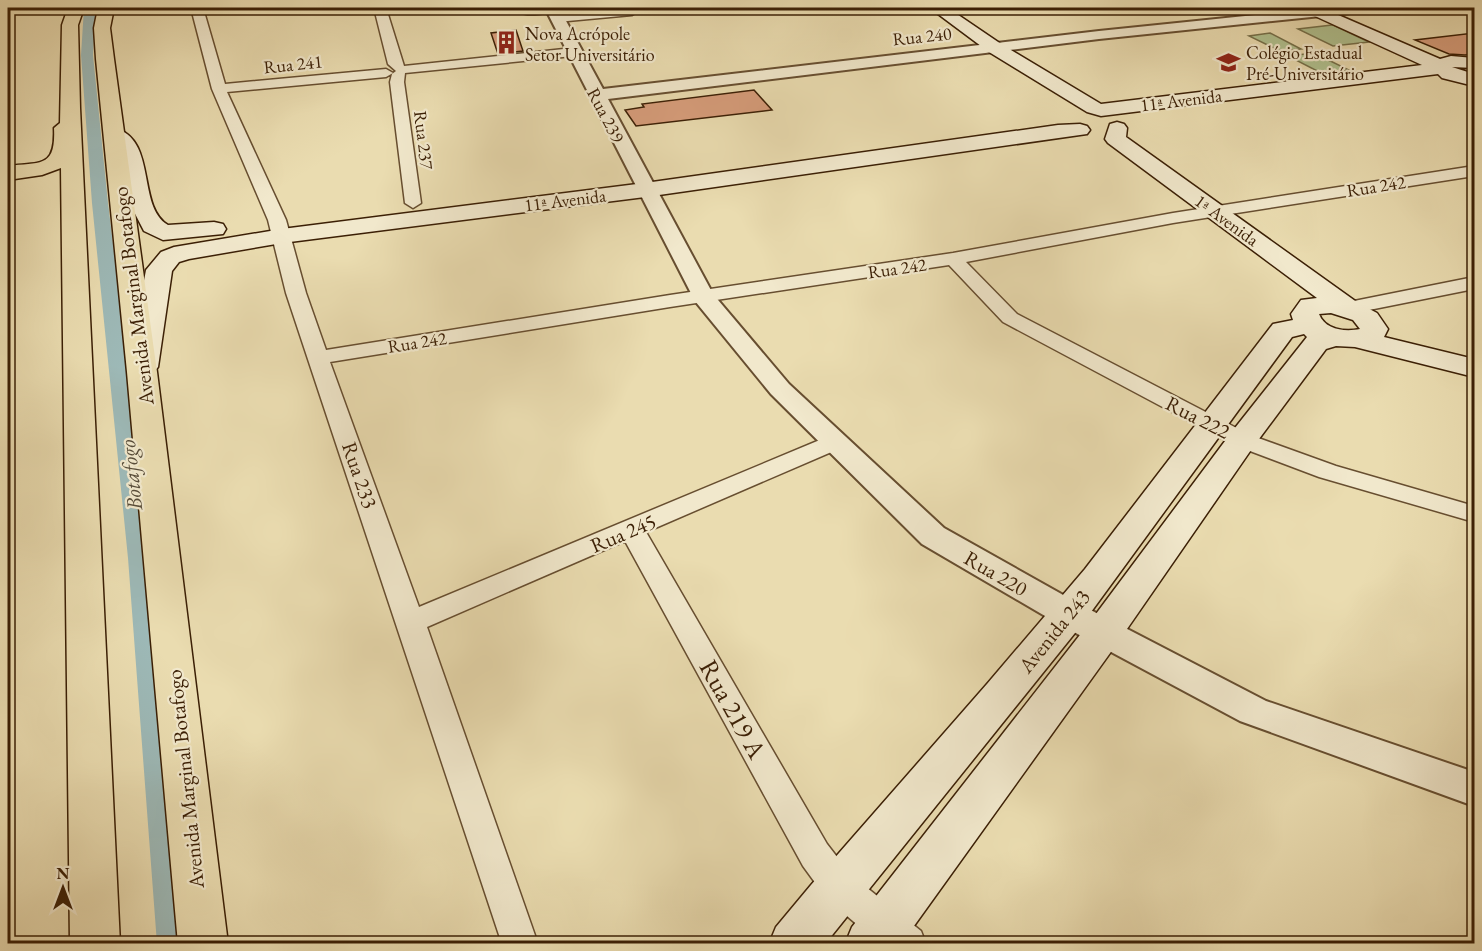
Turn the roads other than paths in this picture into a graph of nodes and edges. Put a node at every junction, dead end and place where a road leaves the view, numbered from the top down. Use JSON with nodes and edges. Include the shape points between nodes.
{"nodes":[{"id":1,"x":76,"y":8,"type":"edge"},
{"id":2,"x":106,"y":8,"type":"edge"},
{"id":3,"x":196,"y":8,"type":"edge"},
{"id":4,"x":380,"y":8,"type":"edge"},
{"id":5,"x":637,"y":8,"type":"edge"},
{"id":6,"x":1360,"y":8,"type":"edge"},
{"id":7,"x":1324,"y":9,"type":"edge"},
{"id":8,"x":524,"y":11,"type":"dead end"},
{"id":9,"x":931,"y":11,"type":"edge"},
{"id":10,"x":552,"y":15,"type":"edge"},
{"id":11,"x":996,"y":48,"type":"junction"},
{"id":12,"x":975,"y":51,"type":"junction"},
{"id":13,"x":573,"y":52,"type":"junction"},
{"id":14,"x":1461,"y":67,"type":"edge"},
{"id":15,"x":397,"y":71,"type":"junction"},
{"id":16,"x":1012,"y":79,"type":"dead end"},
{"id":17,"x":219,"y":89,"type":"junction"},
{"id":18,"x":596,"y":95,"type":"junction"},
{"id":19,"x":70,"y":108,"type":"junction"},
{"id":20,"x":1091,"y":120,"type":"junction"},
{"id":21,"x":1119,"y":127,"type":"junction"},
{"id":22,"x":114,"y":134,"type":"junction"},
{"id":23,"x":1474,"y":171,"type":"edge"},
{"id":24,"x":8,"y":173,"type":"edge"},
{"id":25,"x":642,"y":183,"type":"junction"},
{"id":26,"x":412,"y":203,"type":"junction"},
{"id":27,"x":1206,"y":213,"type":"junction"},
{"id":28,"x":279,"y":228,"type":"junction"},
{"id":29,"x":953,"y":259,"type":"junction"},
{"id":30,"x":1474,"y":283,"type":"edge"},
{"id":31,"x":702,"y":296,"type":"junction"},
{"id":32,"x":1341,"y":321,"type":"junction"},
{"id":33,"x":1474,"y":348,"type":"edge"},
{"id":34,"x":318,"y":358,"type":"junction"},
{"id":35,"x":1474,"y":368,"type":"edge"},
{"id":36,"x":142,"y":372,"type":"junction"},
{"id":37,"x":1228,"y":432,"type":"junction"},
{"id":38,"x":835,"y":442,"type":"junction"},
{"id":39,"x":1474,"y":514,"type":"edge"},
{"id":40,"x":632,"y":530,"type":"junction"},
{"id":41,"x":1069,"y":614,"type":"junction"},
{"id":42,"x":411,"y":622,"type":"junction"},
{"id":43,"x":1104,"y":632,"type":"junction"},
{"id":44,"x":1474,"y":789,"type":"edge"},
{"id":45,"x":839,"y":886,"type":"junction"},
{"id":46,"x":888,"y":938,"type":"edge"},
{"id":47,"x":95,"y":944,"type":"edge"},
{"id":48,"x":203,"y":944,"type":"edge"},
{"id":49,"x":520,"y":944,"type":"edge"},
{"id":50,"x":794,"y":944,"type":"edge"}],
"edges":[{"from":1,"to":19,"type":"main road","via":[[70,25]]},
{"from":2,"to":22,"type":"main road","name":"Avenida Marginal Botafogo","via":[[102,28]]},
{"from":3,"to":17,"type":"street","name":"Rua 233"},
{"from":4,"to":15,"type":"street","name":"Rua 237"},
{"from":5,"to":10,"type":"street"},
{"from":6,"to":7,"type":"street","name":"Rua 240"},
{"from":7,"to":11,"type":"street","name":"Rua 240"},
{"from":7,"to":14,"type":"main road"},
{"from":8,"to":10,"type":"street"},
{"from":9,"to":11,"type":"main road","name":"1ª Avenida"},
{"from":9,"to":12,"type":"main road","name":"1ª Avenida"},
{"from":10,"to":13,"type":"street","name":"Rua 239"},
{"from":11,"to":12,"type":"street","name":"Rua 240"},
{"from":11,"to":20,"type":"main road","name":"1ª Avenida"},
{"from":12,"to":16,"type":"main road","name":"1ª Avenida"},
{"from":12,"to":18,"type":"street","name":"Rua 240"},
{"from":13,"to":15,"type":"street","name":"Rua 241"},
{"from":13,"to":18,"type":"street","name":"Rua 239"},
{"from":14,"to":20,"type":"main road","name":"11ª Avenida"},
{"from":14,"to":21,"type":"main road","name":"11ª Avenida"},
{"from":15,"to":17,"type":"street","name":"Rua 241"},
{"from":15,"to":26,"type":"street","name":"Rua 237"},
{"from":17,"to":28,"type":"street","name":"Rua 233"},
{"from":18,"to":25,"type":"street","name":"Rua 239"},
{"from":19,"to":24,"type":"main road","via":[[63,118],[65,149],[60,159],[46,166]]},
{"from":19,"to":47,"type":"main road"},
{"from":20,"to":21,"type":"main road","via":[[1117,116],[1122,122]]},
{"from":20,"to":25,"type":"main road","name":"11ª Avenida","via":[[1058,131]]},
{"from":20,"to":25,"type":"main road","name":"11ª Avenida","via":[[1068,110],[1059,118]]},
{"from":20,"to":27,"type":"main road","name":"1ª Avenida"},
{"from":21,"to":27,"type":"main road","name":"1ª Avenida","via":[[1115,139]]},
{"from":22,"to":28,"type":"main road","name":"11ª Avenida","via":[[127,144],[142,204],[152,226],[163,233]]},
{"from":22,"to":36,"type":"main road","name":"Avenida Marginal Botafogo"},
{"from":23,"to":27,"type":"street","name":"Rua 242"},
{"from":25,"to":26,"type":"main road","name":"11ª Avenida"},
{"from":25,"to":28,"type":"main road","name":"11ª Avenida"},
{"from":25,"to":31,"type":"street","name":"Rua 220"},
{"from":26,"to":28,"type":"main road","name":"11ª Avenida"},
{"from":27,"to":29,"type":"street","name":"Rua 242"},
{"from":27,"to":32,"type":"main road","name":"1ª Avenida"},
{"from":27,"to":32,"type":"main road","name":"1ª Avenida","via":[[1302,296]]},
{"from":28,"to":34,"type":"street","name":"Rua 233"},
{"from":28,"to":36,"type":"main road","name":"11ª Avenida","via":[[183,252],[163,263]]},
{"from":29,"to":31,"type":"street","name":"Rua 242"},
{"from":29,"to":37,"type":"street","name":"Rua 222","via":[[1010,318]]},
{"from":30,"to":32,"type":"street"},
{"from":31,"to":34,"type":"street","name":"Rua 242"},
{"from":31,"to":38,"type":"street","name":"Rua 220","via":[[780,389]]},
{"from":32,"to":33,"type":"main road","name":"1ª Avenida"},
{"from":32,"to":35,"type":"main road","name":"1ª Avenida"},
{"from":32,"to":37,"type":"main road","name":"Avenida 243"},
{"from":34,"to":42,"type":"street","name":"Rua 233"},
{"from":36,"to":48,"type":"main road","name":"Avenida Marginal Botafogo"},
{"from":37,"to":39,"type":"street","name":"Rua 222","via":[[1272,453]]},
{"from":37,"to":41,"type":"main road","name":"Avenida 243"},
{"from":37,"to":43,"type":"main road","name":"Avenida 243"},
{"from":38,"to":40,"type":"street","name":"Rua 245"},
{"from":38,"to":41,"type":"street","name":"Rua 220","via":[[933,536]]},
{"from":40,"to":42,"type":"street","name":"Rua 245"},
{"from":40,"to":45,"type":"street","name":"Rua 219 A","via":[[815,855]]},
{"from":41,"to":43,"type":"street","name":"Rua 220"},
{"from":41,"to":45,"type":"main road","name":"Avenida 243"},
{"from":42,"to":49,"type":"street","name":"Rua 233"},
{"from":43,"to":44,"type":"street","name":"Rua 220","via":[[1253,711]]},
{"from":43,"to":46,"type":"main road","name":"Avenida 243"},
{"from":45,"to":46,"type":"street","name":"Rua 219 A"},
{"from":45,"to":50,"type":"main road","name":"Avenida 243"}]}
